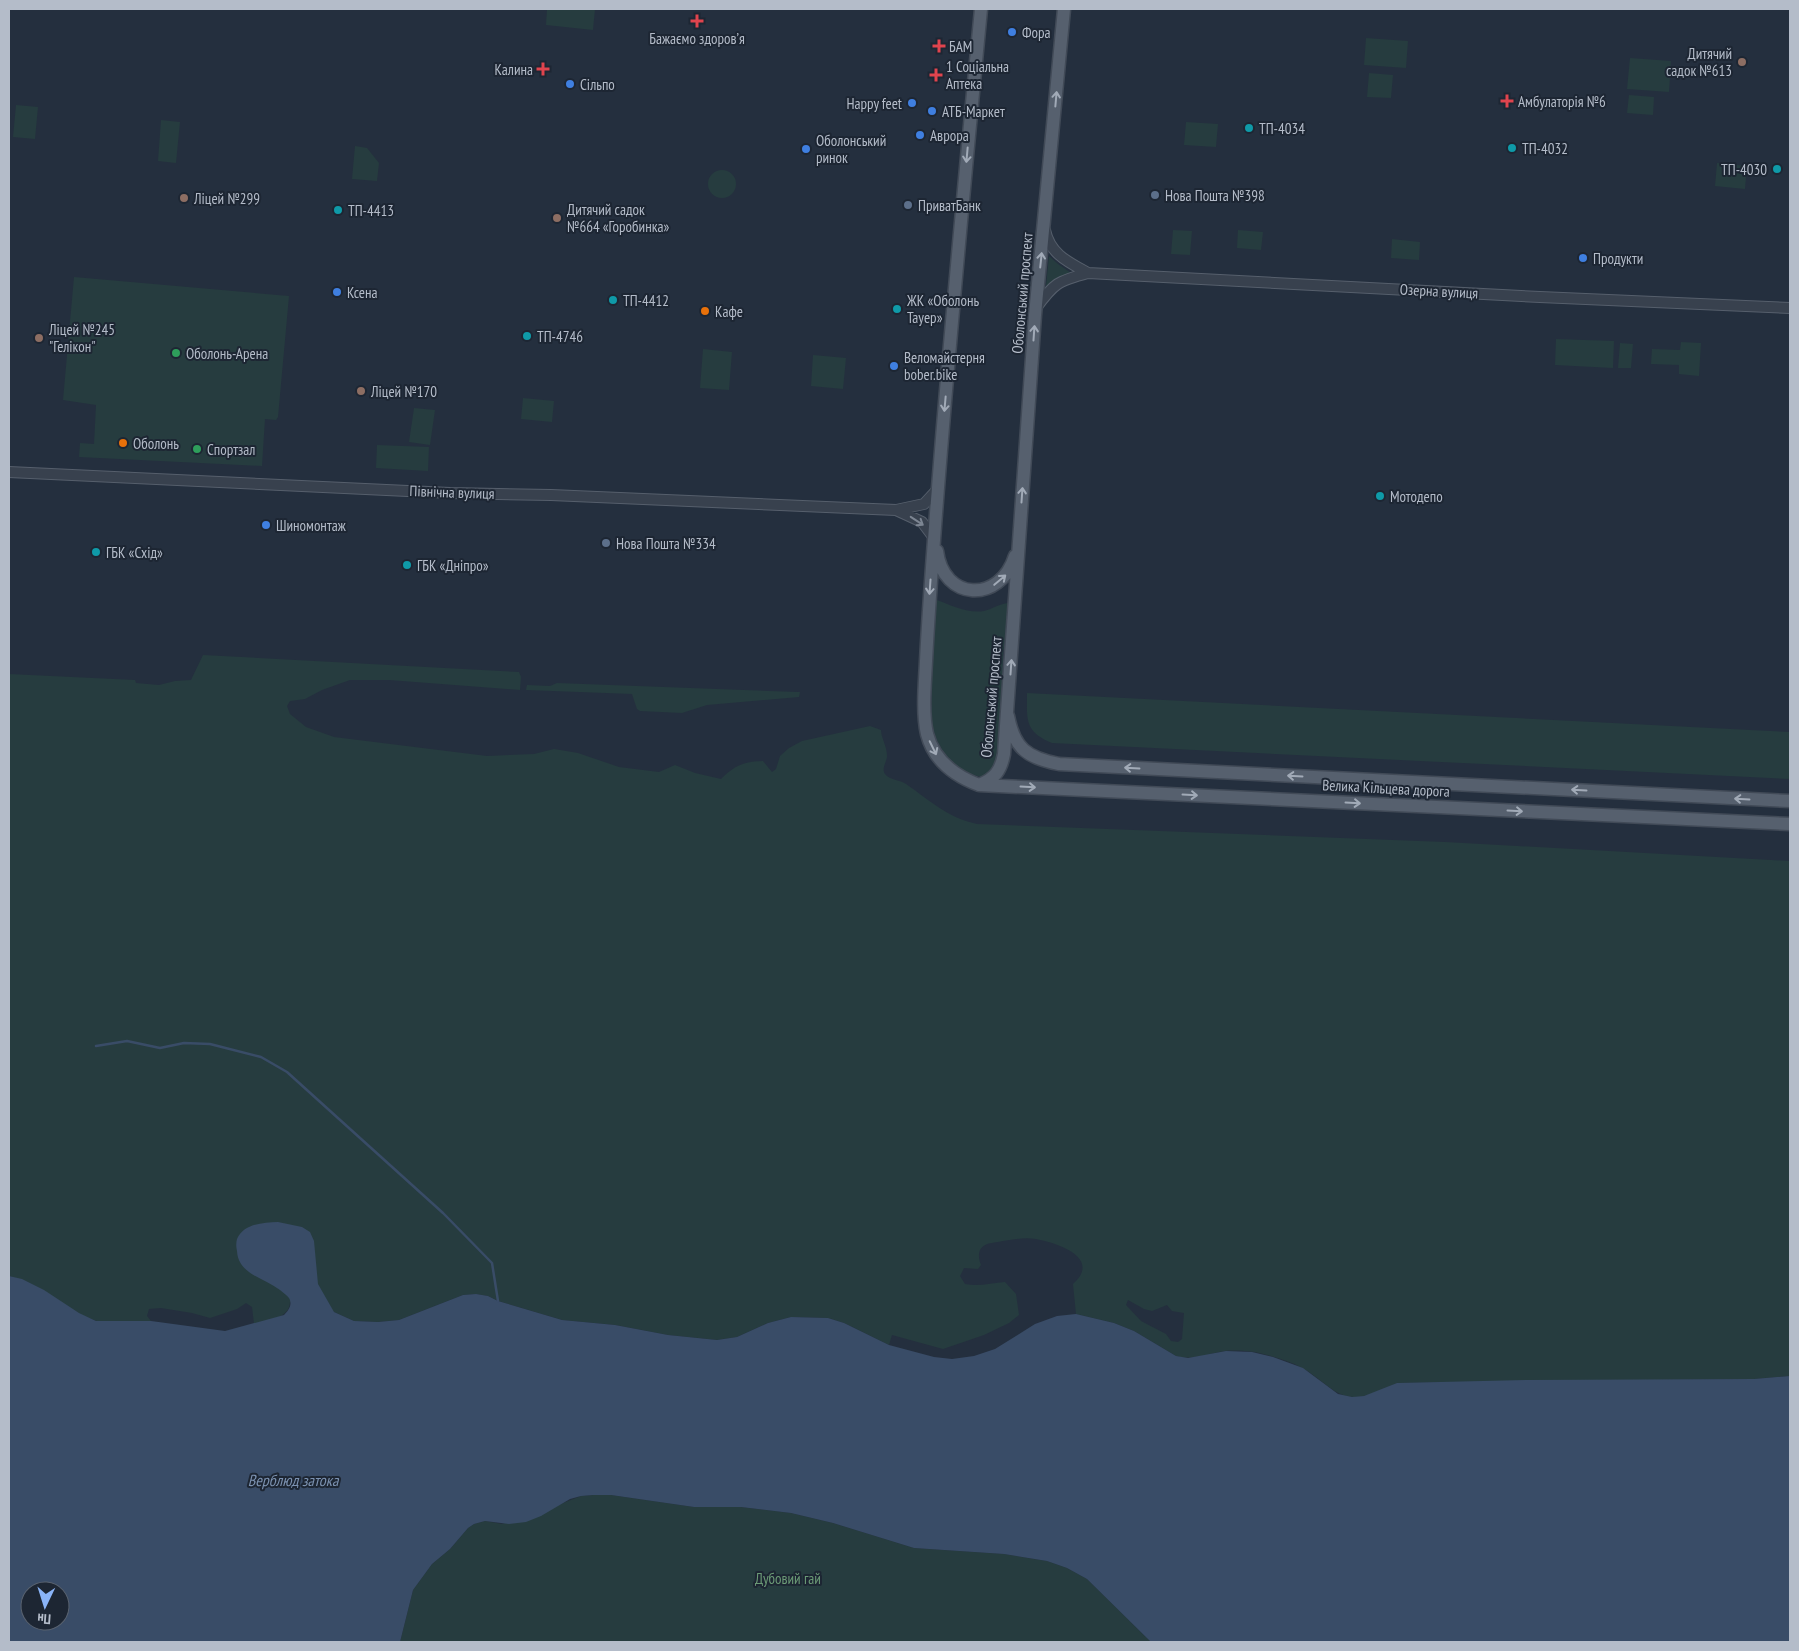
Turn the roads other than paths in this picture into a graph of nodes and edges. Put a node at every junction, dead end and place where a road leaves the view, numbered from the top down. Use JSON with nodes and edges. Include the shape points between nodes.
{"nodes":[{"id":1,"x":981,"y":9,"type":"edge"},
{"id":2,"x":1064,"y":9,"type":"edge"},
{"id":3,"x":1044,"y":226,"type":"junction"},
{"id":4,"x":1088,"y":273,"type":"junction"},
{"id":5,"x":1790,"y":308,"type":"edge"},
{"id":6,"x":1036,"y":309,"type":"junction"},
{"id":7,"x":9,"y":472,"type":"edge"},
{"id":8,"x":936,"y":491,"type":"junction"},
{"id":9,"x":896,"y":510,"type":"junction"},
{"id":10,"x":934,"y":538,"type":"junction"},
{"id":11,"x":1018,"y":544,"type":"junction"},
{"id":12,"x":1008,"y":716,"type":"junction"},
{"id":13,"x":979,"y":785,"type":"junction"},
{"id":14,"x":1790,"y":801,"type":"edge"},
{"id":15,"x":1790,"y":824,"type":"edge"}],
"edges":[{"from":1,"to":8,"type":"main road","one_way":true},
{"from":3,"to":2,"type":"main road","name":"Оболонський проспект","one_way":true},
{"from":3,"to":4,"type":"street","via":[[1054,251]]},
{"from":6,"to":3,"type":"main road","name":"Оболонський проспект","one_way":true},
{"from":4,"to":5,"type":"street","name":"Озерна вулиця"},
{"from":4,"to":6,"type":"street","via":[[1064,279],[1053,287]]},
{"from":11,"to":6,"type":"main road","name":"Оболонський проспект","one_way":true},
{"from":7,"to":9,"type":"street","name":"Північна вулиця"},
{"from":8,"to":9,"type":"street","name":"Північна вулиця","via":[[924,504]]},
{"from":8,"to":10,"type":"main road"},
{"from":9,"to":10,"type":"street","name":"Північна вулиця","one_way":true,"via":[[922,522]]},
{"from":10,"to":11,"type":"main road","one_way":true,"via":[[941,569],[958,586],[970,590],[982,590],[1005,576]]},
{"from":10,"to":13,"type":"main road","one_way":true,"via":[[925,683],[928,735],[944,764],[956,775]]},
{"from":12,"to":11,"type":"main road","name":"Оболонський проспект","one_way":true},
{"from":12,"to":13,"type":"main road","name":"Оболонський проспект","via":[[1002,765],[992,778]]},
{"from":14,"to":12,"type":"main road","name":"Велика Кільцева дорога","one_way":true,"via":[[1059,764],[1041,761],[1017,744]]},
{"from":13,"to":15,"type":"main road","name":"Велика Кільцева дорога","one_way":true}]}
